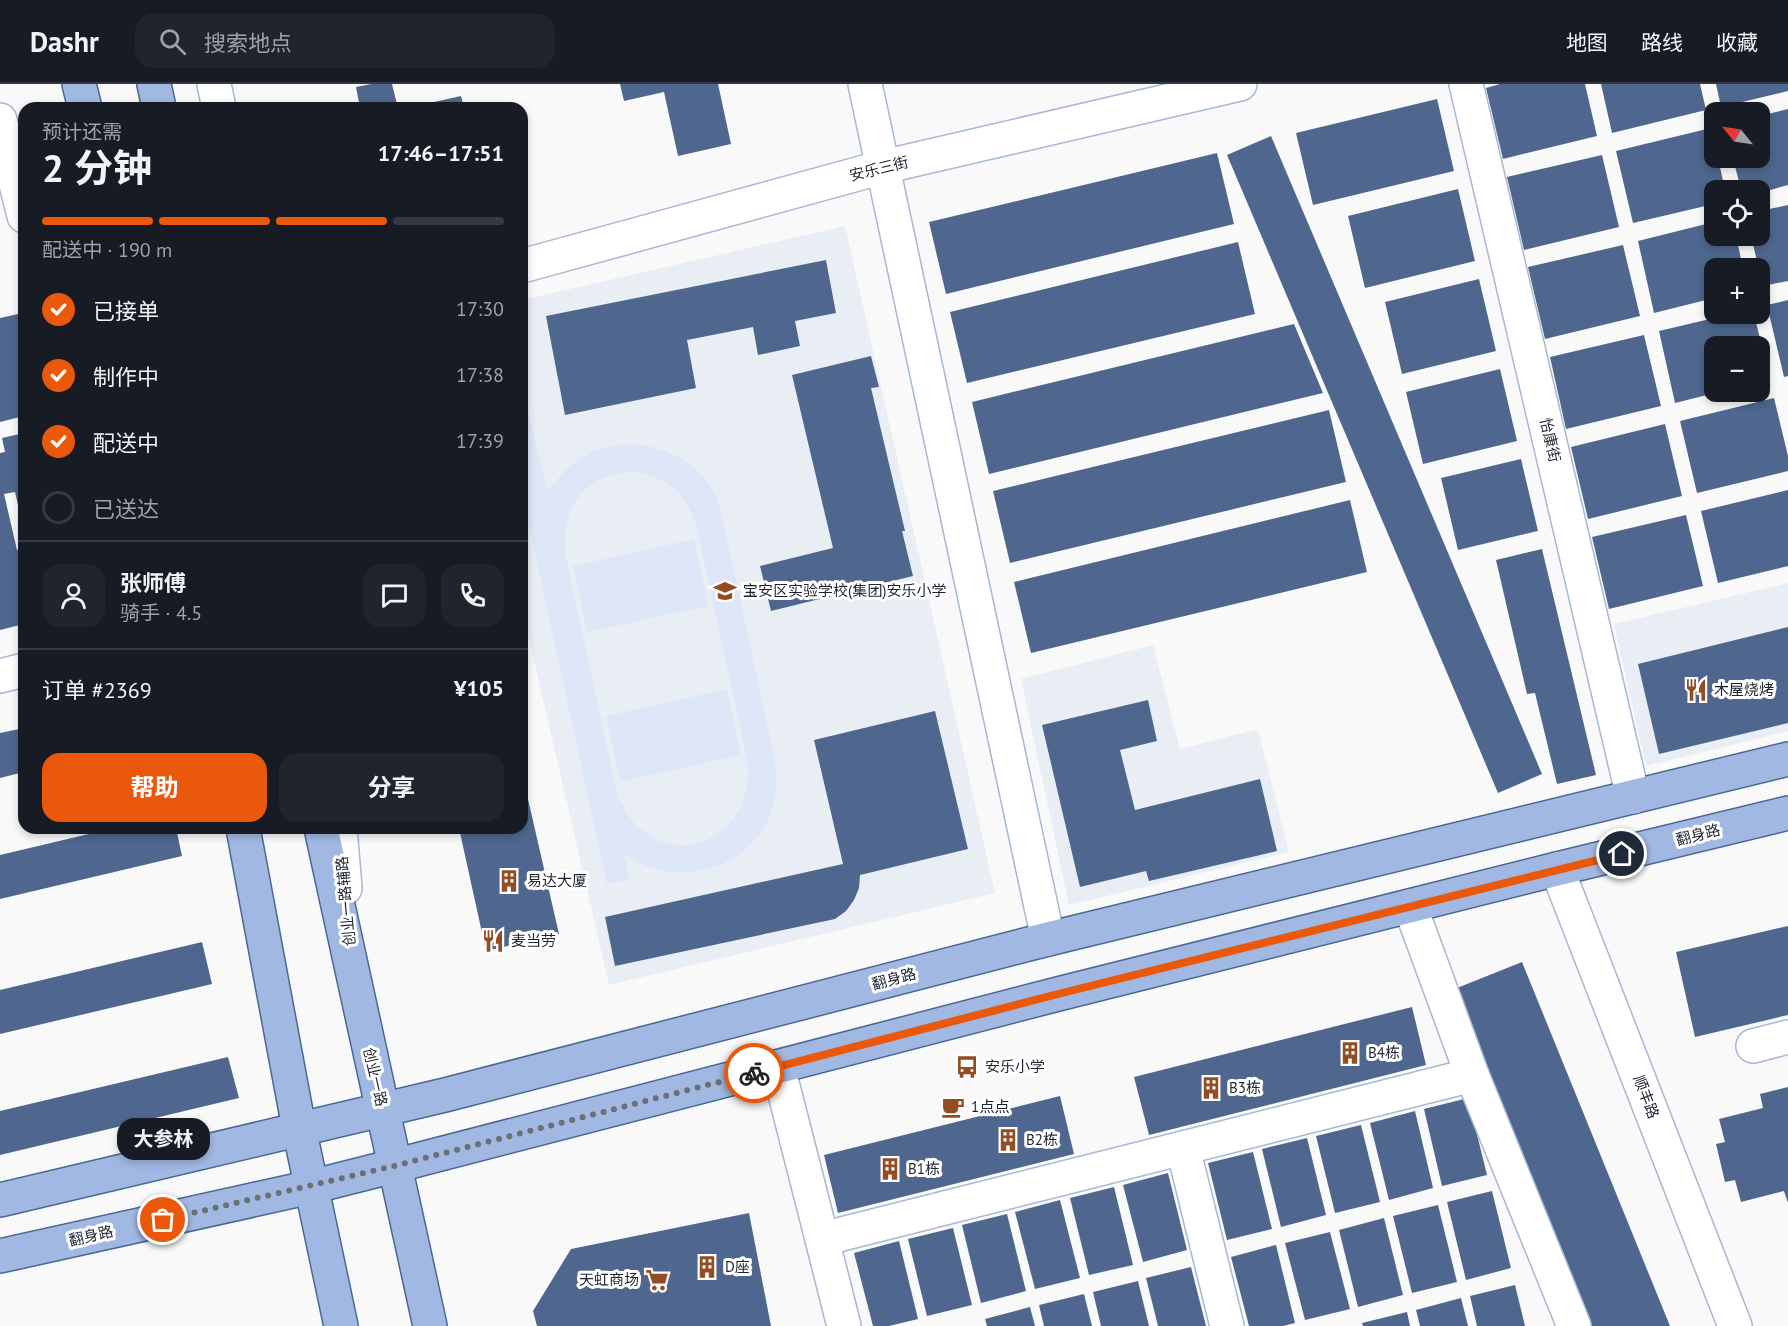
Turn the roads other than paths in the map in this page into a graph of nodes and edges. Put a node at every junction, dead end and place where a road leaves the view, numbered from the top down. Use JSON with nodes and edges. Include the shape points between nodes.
{"nodes":[{"id":1,"x":79,"y":84,"type":"edge"},
{"id":2,"x":154,"y":84,"type":"edge"},
{"id":3,"x":214,"y":84,"type":"edge"},
{"id":4,"x":865,"y":84,"type":"edge"},
{"id":5,"x":1240,"y":84,"type":"edge"},
{"id":6,"x":1466,"y":84,"type":"edge"},
{"id":7,"x":84,"y":102,"type":"edge"},
{"id":8,"x":158,"y":102,"type":"edge"},
{"id":9,"x":218,"y":102,"type":"edge"},
{"id":10,"x":0,"y":120,"type":"edge"},
{"id":11,"x":883,"y":167,"type":"junction"},
{"id":12,"x":18,"y":192,"type":"edge"},
{"id":13,"x":528,"y":264,"type":"edge"},
{"id":14,"x":18,"y":672,"type":"edge"},
{"id":15,"x":0,"y":676,"type":"edge"},
{"id":16,"x":1788,"y":759,"type":"edge"},
{"id":17,"x":1633,"y":797,"type":"junction"},
{"id":18,"x":1788,"y":813,"type":"edge"},
{"id":19,"x":244,"y":834,"type":"edge"},
{"id":20,"x":322,"y":834,"type":"edge"},
{"id":21,"x":340,"y":834,"type":"edge"},
{"id":22,"x":1557,"y":869,"type":"junction"},
{"id":23,"x":1410,"y":906,"type":"junction"},
{"id":24,"x":1048,"y":939,"type":"junction"},
{"id":25,"x":352,"y":974,"type":"junction"},
{"id":26,"x":1788,"y":1037,"type":"edge"},
{"id":27,"x":1753,"y":1046,"type":"dead end"},
{"id":28,"x":778,"y":1066,"type":"junction"},
{"id":29,"x":1472,"y":1075,"type":"junction"},
{"id":30,"x":382,"y":1111,"type":"junction"},
{"id":31,"x":298,"y":1128,"type":"junction"},
{"id":32,"x":1183,"y":1148,"type":"junction"},
{"id":33,"x":394,"y":1166,"type":"junction"},
{"id":34,"x":311,"y":1187,"type":"junction"},
{"id":35,"x":0,"y":1200,"type":"edge"},
{"id":36,"x":822,"y":1239,"type":"junction"},
{"id":37,"x":0,"y":1256,"type":"edge"},
{"id":38,"x":341,"y":1326,"type":"edge"},
{"id":39,"x":430,"y":1326,"type":"edge"},
{"id":40,"x":844,"y":1326,"type":"edge"},
{"id":41,"x":1227,"y":1326,"type":"edge"},
{"id":42,"x":1574,"y":1326,"type":"edge"},
{"id":43,"x":1735,"y":1326,"type":"edge"}],
"edges":[{"from":1,"to":7,"type":"main road"},
{"from":2,"to":8,"type":"main road"},
{"from":3,"to":9,"type":"street"},
{"from":4,"to":11,"type":"street"},
{"from":5,"to":11,"type":"street","name":"安乐三街"},
{"from":6,"to":17,"type":"street","name":"怡康街"},
{"from":10,"to":12,"type":"street"},
{"from":11,"to":13,"type":"street","name":"安乐三街"},
{"from":11,"to":24,"type":"street"},
{"from":14,"to":15,"type":"street"},
{"from":16,"to":17,"type":"main road","name":"翻身路"},
{"from":17,"to":24,"type":"main road","name":"翻身路"},
{"from":18,"to":22,"type":"main road","name":"翻身路"},
{"from":19,"to":31,"type":"main road"},
{"from":20,"to":25,"type":"main road","name":"创业一路"},
{"from":21,"to":25,"type":"street","name":"创业一路辅路"},
{"from":22,"to":23,"type":"main road","name":"翻身路"},
{"from":22,"to":43,"type":"street","name":"顺丰路"},
{"from":23,"to":28,"type":"main road","name":"翻身路"},
{"from":23,"to":29,"type":"street"},
{"from":24,"to":30,"type":"main road","name":"翻身路"},
{"from":25,"to":30,"type":"main road","name":"创业一路"},
{"from":26,"to":27,"type":"street"},
{"from":28,"to":33,"type":"main road","name":"翻身路"},
{"from":28,"to":36,"type":"street"},
{"from":29,"to":32,"type":"street"},
{"from":29,"to":42,"type":"street"},
{"from":30,"to":31,"type":"main road","name":"翻身路"},
{"from":30,"to":33,"type":"main road","name":"创业一路"},
{"from":31,"to":34,"type":"main road"},
{"from":31,"to":35,"type":"main road","name":"翻身路"},
{"from":32,"to":36,"type":"street"},
{"from":32,"to":41,"type":"street"},
{"from":33,"to":34,"type":"main road","name":"翻身路"},
{"from":33,"to":39,"type":"main road","name":"创业一路"},
{"from":34,"to":37,"type":"main road","name":"翻身路"},
{"from":34,"to":38,"type":"main road"},
{"from":36,"to":40,"type":"street"}]}
